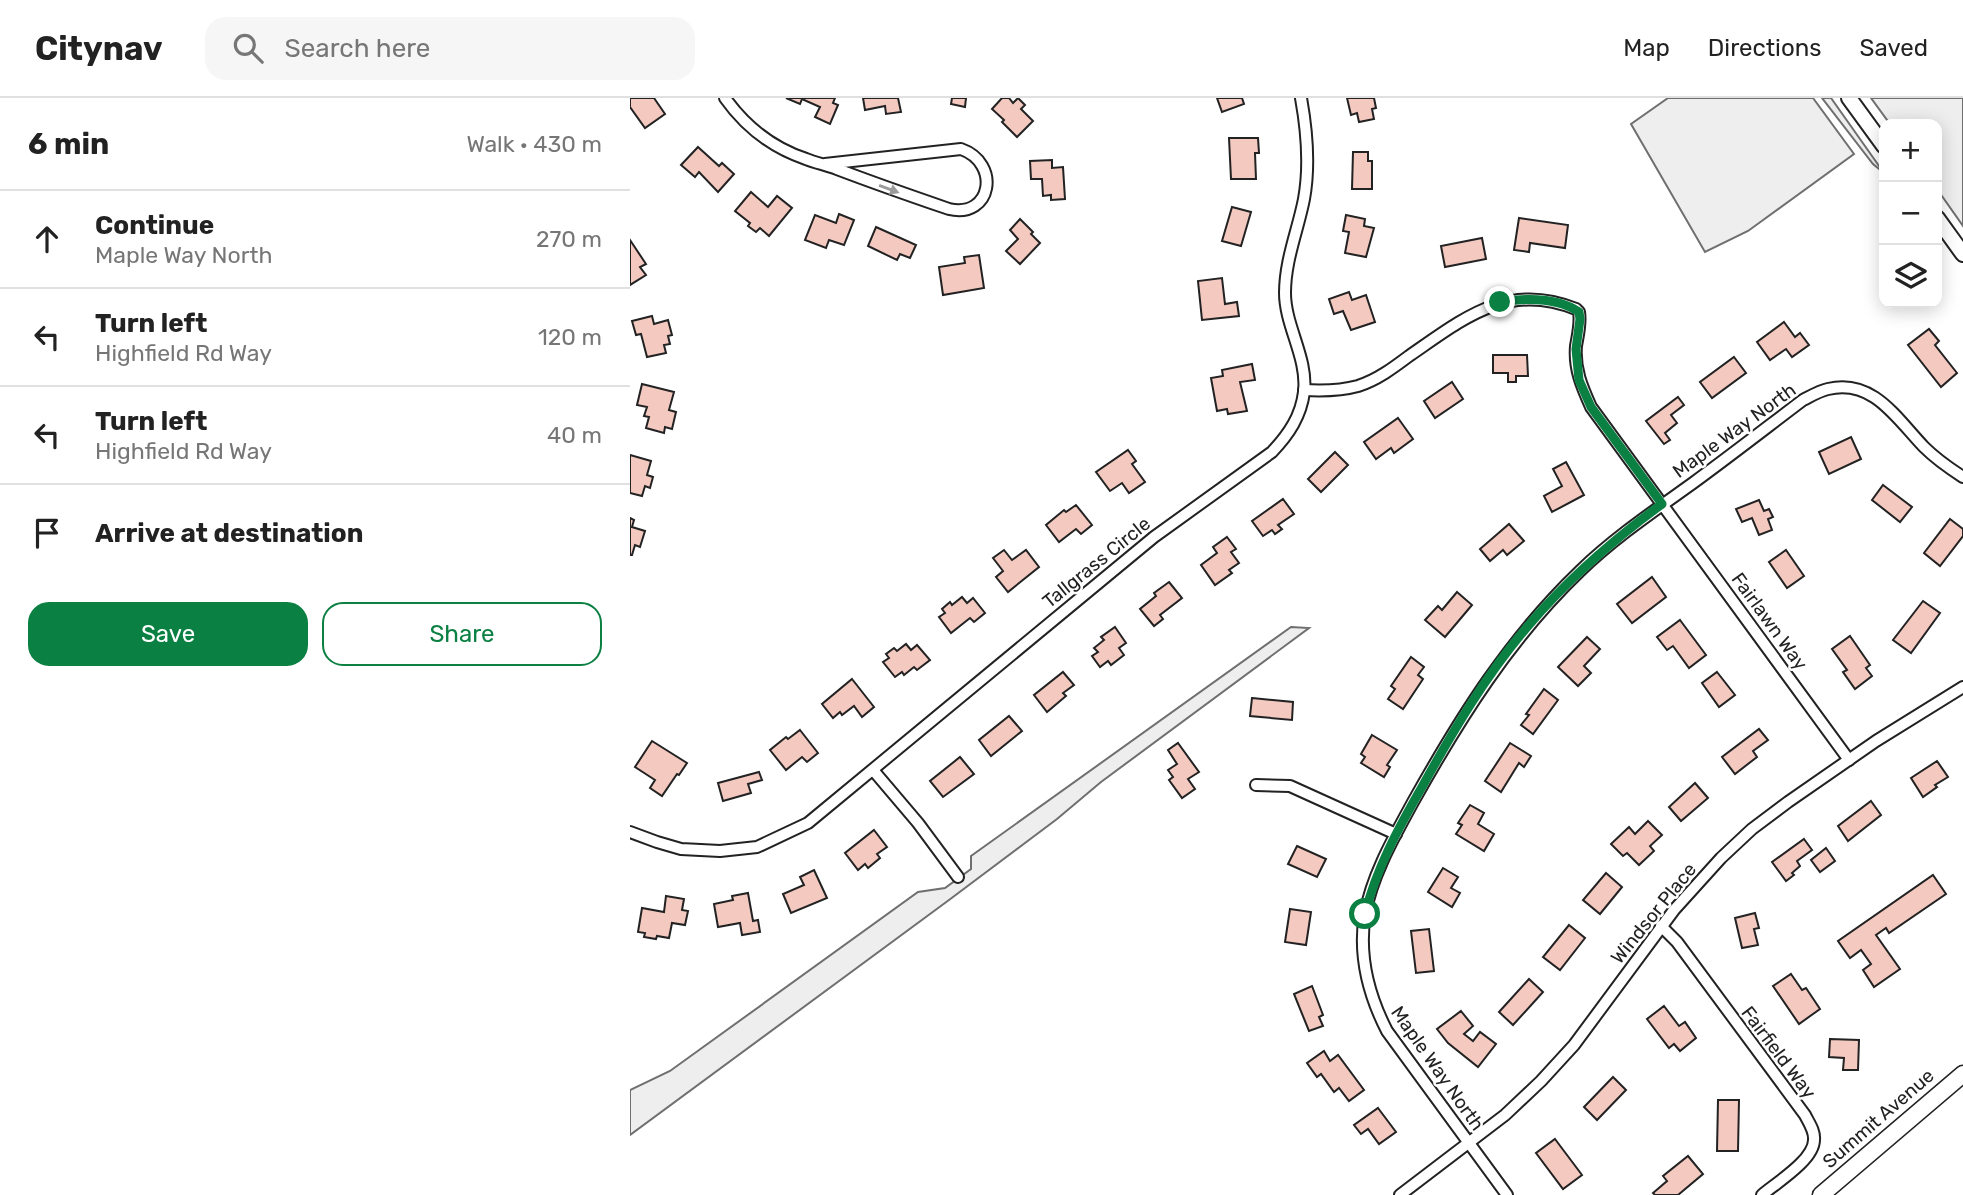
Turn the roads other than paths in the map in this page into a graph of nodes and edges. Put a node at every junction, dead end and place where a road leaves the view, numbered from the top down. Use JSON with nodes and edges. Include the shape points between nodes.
{"nodes":[{"id":1,"x":725,"y":98,"type":"edge"},
{"id":2,"x":1300,"y":98,"type":"edge"},
{"id":3,"x":1849,"y":98,"type":"edge"},
{"id":4,"x":1879,"y":139,"type":"edge"},
{"id":5,"x":825,"y":164,"type":"junction"},
{"id":6,"x":1942,"y":225,"type":"edge"},
{"id":7,"x":1963,"y":254,"type":"edge"},
{"id":8,"x":1304,"y":390,"type":"junction"},
{"id":9,"x":1963,"y":477,"type":"edge"},
{"id":10,"x":1662,"y":504,"type":"junction"},
{"id":11,"x":1963,"y":687,"type":"edge"},
{"id":12,"x":1849,"y":760,"type":"junction"},
{"id":13,"x":873,"y":770,"type":"junction"},
{"id":14,"x":1256,"y":785,"type":"dead end"},
{"id":15,"x":630,"y":832,"type":"edge"},
{"id":16,"x":1396,"y":834,"type":"junction"},
{"id":17,"x":958,"y":877,"type":"dead end"},
{"id":18,"x":1661,"y":926,"type":"junction"},
{"id":19,"x":1963,"y":1074,"type":"edge"},
{"id":20,"x":1469,"y":1143,"type":"junction"},
{"id":21,"x":1400,"y":1195,"type":"edge"},
{"id":22,"x":1507,"y":1195,"type":"edge"},
{"id":23,"x":1762,"y":1195,"type":"edge"},
{"id":24,"x":1821,"y":1195,"type":"edge"}],
"edges":[{"from":1,"to":5,"type":"street","via":[[770,142]]},
{"from":2,"to":8,"type":"street","name":"Tallgrass Circle","via":[[1307,175],[1287,262],[1285,297]]},
{"from":3,"to":4,"type":"street"},
{"from":5,"to":5,"type":"street","one_way":true,"via":[[960,212],[984,198],[988,184],[979,159],[961,149]]},
{"from":6,"to":7,"type":"street"},
{"from":8,"to":10,"type":"street","name":"Fairlawn Way","via":[[1341,390],[1376,379],[1456,323],[1500,302],[1531,299],[1566,305],[1579,312],[1576,364],[1591,407]]},
{"from":8,"to":13,"type":"street","name":"Tallgrass Circle","via":[[1297,417],[1272,452],[1154,537]]},
{"from":9,"to":10,"type":"street","name":"Maple Way North","via":[[1935,457],[1874,396],[1858,389],[1832,388],[1803,400]]},
{"from":10,"to":12,"type":"street","name":"Fairlawn Way"},
{"from":10,"to":16,"type":"street","name":"Maple Way North","via":[[1580,570],[1527,627],[1472,703]]},
{"from":11,"to":12,"type":"street","name":"Windsor Place"},
{"from":12,"to":18,"type":"street","name":"Windsor Place","via":[[1752,829]]},
{"from":13,"to":15,"type":"street","name":"Tallgrass Circle","via":[[808,823],[757,847],[681,849]]},
{"from":13,"to":17,"type":"street"},
{"from":14,"to":16,"type":"street","via":[[1290,786]]},
{"from":16,"to":20,"type":"street","name":"Maple Way North","via":[[1365,914],[1362,949],[1366,978],[1387,1031]]},
{"from":18,"to":20,"type":"street","name":"Windsor Place","via":[[1574,1045],[1523,1099]]},
{"from":18,"to":23,"type":"street","name":"Fairfield Way","via":[[1812,1128],[1815,1141],[1806,1158]]},
{"from":19,"to":24,"type":"main road","name":"Summit Avenue"},
{"from":20,"to":21,"type":"street","name":"Windsor Place"},
{"from":20,"to":22,"type":"street","name":"Maple Way North"}]}
